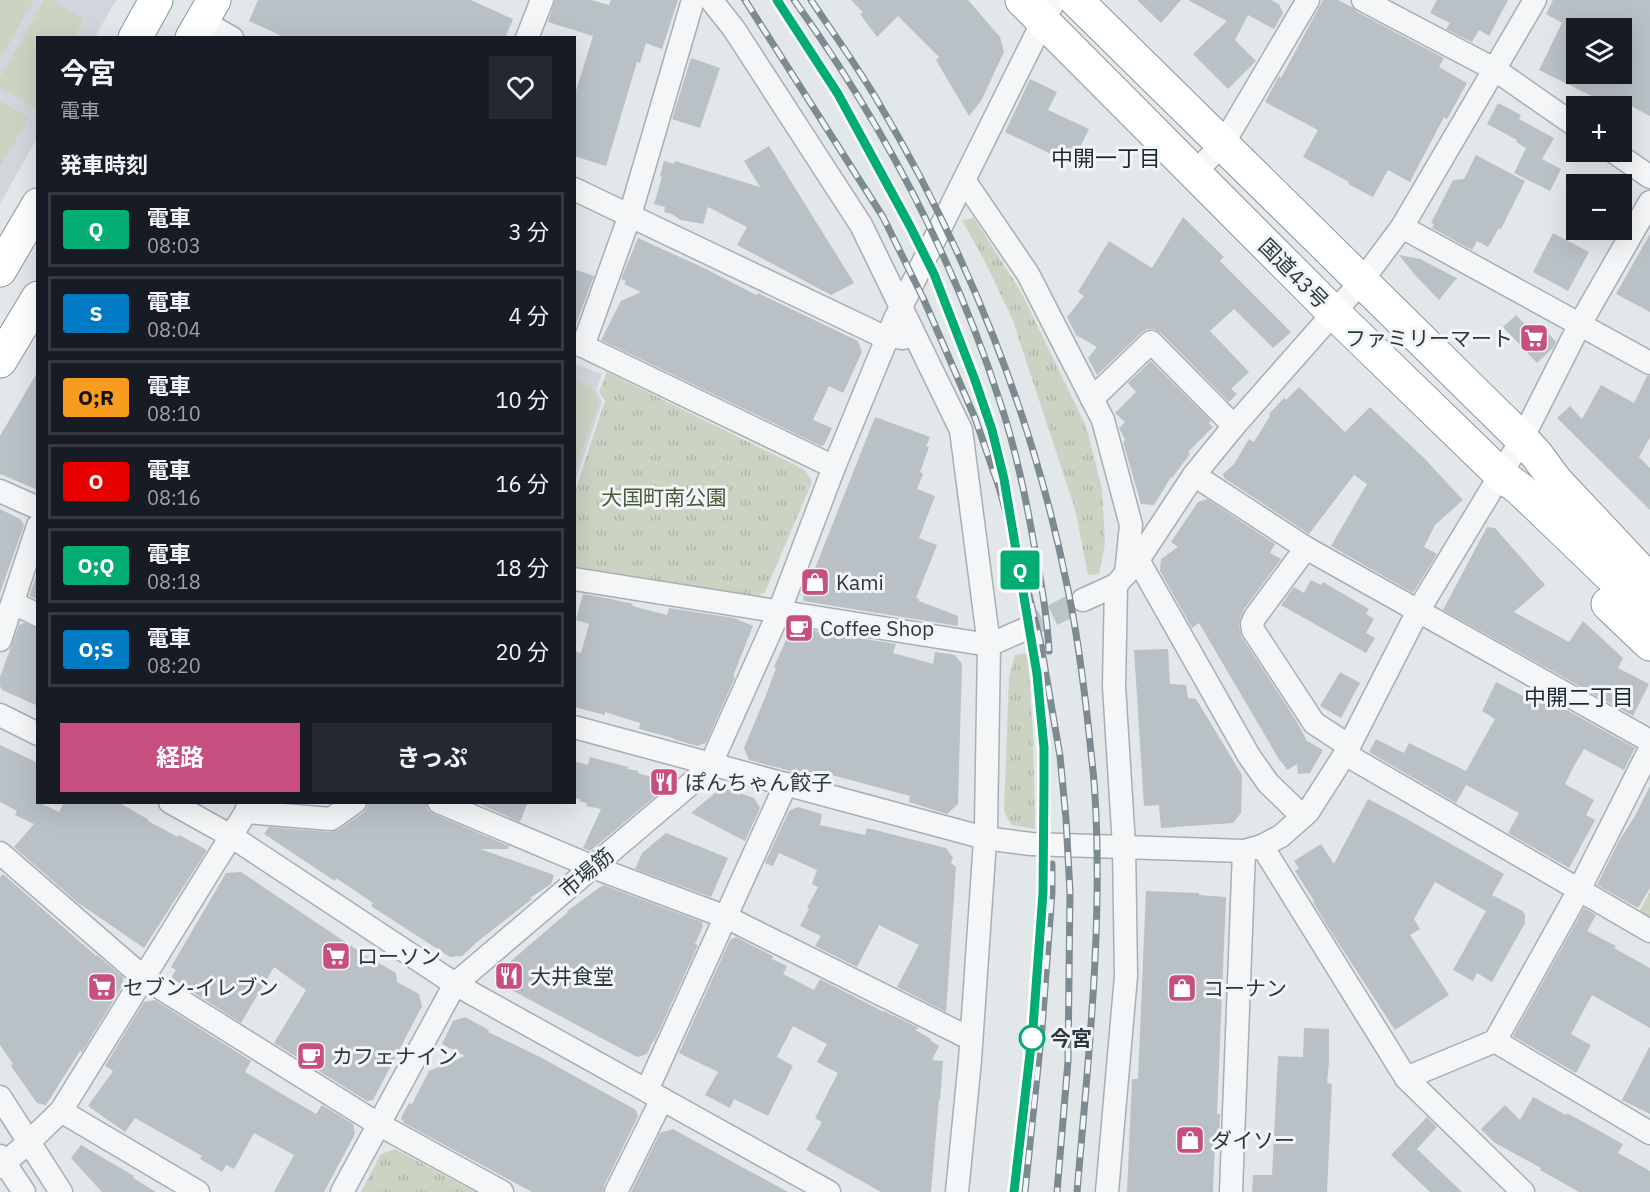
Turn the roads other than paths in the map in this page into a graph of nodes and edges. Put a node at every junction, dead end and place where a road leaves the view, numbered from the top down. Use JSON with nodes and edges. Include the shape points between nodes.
{"nodes":[{"id":1,"x":156,"y":0,"type":"edge"},
{"id":2,"x":541,"y":0,"type":"edge"},
{"id":3,"x":693,"y":0,"type":"edge"},
{"id":4,"x":711,"y":0,"type":"edge"},
{"id":5,"x":1076,"y":0,"type":"edge"},
{"id":6,"x":1363,"y":0,"type":"edge"},
{"id":7,"x":1535,"y":0,"type":"edge"},
{"id":8,"x":1302,"y":2,"type":"edge"},
{"id":9,"x":1040,"y":7,"type":"edge"},
{"id":10,"x":203,"y":20,"type":"edge"},
{"id":11,"x":136,"y":36,"type":"edge"},
{"id":12,"x":229,"y":36,"type":"edge"},
{"id":13,"x":528,"y":36,"type":"edge"},
{"id":14,"x":1494,"y":69,"type":"junction"},
{"id":15,"x":1566,"y":119,"type":"edge"},
{"id":16,"x":1223,"y":144,"type":"junction"},
{"id":17,"x":1628,"y":162,"type":"edge"},
{"id":18,"x":1194,"y":172,"type":"junction"},
{"id":19,"x":1650,"y":177,"type":"edge"},
{"id":20,"x":964,"y":180,"type":"junction"},
{"id":21,"x":576,"y":190,"type":"edge"},
{"id":22,"x":1650,"y":202,"type":"edge"},
{"id":23,"x":36,"y":208,"type":"edge"},
{"id":24,"x":630,"y":215,"type":"junction"},
{"id":25,"x":1402,"y":227,"type":"junction"},
{"id":26,"x":0,"y":270,"type":"edge"},
{"id":27,"x":1361,"y":282,"type":"junction"},
{"id":28,"x":36,"y":301,"type":"edge"},
{"id":29,"x":902,"y":306,"type":"junction"},
{"id":30,"x":1333,"y":312,"type":"junction"},
{"id":31,"x":1580,"y":324,"type":"junction"},
{"id":32,"x":888,"y":336,"type":"junction"},
{"id":33,"x":918,"y":340,"type":"junction"},
{"id":34,"x":579,"y":345,"type":"edge"},
{"id":35,"x":0,"y":361,"type":"edge"},
{"id":36,"x":1650,"y":363,"type":"edge"},
{"id":37,"x":1092,"y":399,"type":"junction"},
{"id":38,"x":1234,"y":426,"type":"junction"},
{"id":39,"x":1529,"y":446,"type":"junction"},
{"id":40,"x":834,"y":467,"type":"junction"},
{"id":41,"x":1194,"y":475,"type":"junction"},
{"id":42,"x":1501,"y":475,"type":"junction"},
{"id":43,"x":0,"y":491,"type":"edge"},
{"id":44,"x":36,"y":507,"type":"edge"},
{"id":45,"x":36,"y":532,"type":"edge"},
{"id":46,"x":1306,"y":548,"type":"junction"},
{"id":47,"x":1650,"y":549,"type":"edge"},
{"id":48,"x":1127,"y":573,"type":"junction"},
{"id":49,"x":576,"y":579,"type":"edge"},
{"id":50,"x":1650,"y":581,"type":"edge"},
{"id":51,"x":1083,"y":600,"type":"tunnel mouth"},
{"id":52,"x":14,"y":603,"type":"junction"},
{"id":53,"x":1418,"y":611,"type":"junction"},
{"id":54,"x":779,"y":612,"type":"junction"},
{"id":55,"x":36,"y":614,"type":"edge"},
{"id":56,"x":1650,"y":614,"type":"edge"},
{"id":57,"x":1023,"y":630,"type":"tunnel mouth"},
{"id":58,"x":0,"y":640,"type":"edge"},
{"id":59,"x":1650,"y":644,"type":"edge"},
{"id":60,"x":989,"y":645,"type":"junction"},
{"id":61,"x":0,"y":715,"type":"edge"},
{"id":62,"x":576,"y":728,"type":"edge"},
{"id":63,"x":36,"y":733,"type":"edge"},
{"id":64,"x":1650,"y":741,"type":"edge"},
{"id":65,"x":1650,"y":749,"type":"edge"},
{"id":66,"x":1347,"y":750,"type":"junction"},
{"id":67,"x":711,"y":764,"type":"junction"},
{"id":68,"x":786,"y":784,"type":"junction"},
{"id":69,"x":174,"y":804,"type":"edge"},
{"id":70,"x":352,"y":804,"type":"edge"},
{"id":71,"x":444,"y":804,"type":"edge"},
{"id":72,"x":248,"y":807,"type":"edge"},
{"id":73,"x":1302,"y":816,"type":"junction"},
{"id":74,"x":231,"y":836,"type":"junction"},
{"id":75,"x":985,"y":838,"type":"junction"},
{"id":76,"x":1124,"y":846,"type":"junction"},
{"id":77,"x":1253,"y":849,"type":"junction"},
{"id":78,"x":0,"y":853,"type":"edge"},
{"id":79,"x":593,"y":867,"type":"junction"},
{"id":80,"x":1579,"y":890,"type":"junction"},
{"id":81,"x":726,"y":917,"type":"junction"},
{"id":82,"x":1650,"y":931,"type":"edge"},
{"id":83,"x":143,"y":976,"type":"junction"},
{"id":84,"x":455,"y":984,"type":"junction"},
{"id":85,"x":971,"y":1040,"type":"junction"},
{"id":86,"x":1495,"y":1041,"type":"junction"},
{"id":87,"x":1406,"y":1078,"type":"junction"},
{"id":88,"x":654,"y":1095,"type":"junction"},
{"id":89,"x":0,"y":1097,"type":"edge"},
{"id":90,"x":61,"y":1112,"type":"junction"},
{"id":91,"x":378,"y":1124,"type":"junction"},
{"id":92,"x":1650,"y":1133,"type":"edge"},
{"id":93,"x":29,"y":1142,"type":"junction"},
{"id":94,"x":2,"y":1162,"type":"edge"},
{"id":95,"x":24,"y":1192,"type":"edge"},
{"id":96,"x":62,"y":1192,"type":"edge"},
{"id":97,"x":198,"y":1192,"type":"edge"},
{"id":98,"x":342,"y":1192,"type":"edge"},
{"id":99,"x":502,"y":1192,"type":"edge"},
{"id":100,"x":616,"y":1192,"type":"edge"},
{"id":101,"x":829,"y":1192,"type":"edge"},
{"id":102,"x":957,"y":1192,"type":"edge"},
{"id":103,"x":1107,"y":1192,"type":"edge"},
{"id":104,"x":1231,"y":1192,"type":"edge"},
{"id":105,"x":1522,"y":1192,"type":"edge"}],
"edges":[{"from":1,"to":11,"type":"highway"},
{"from":2,"to":13,"type":"street"},
{"from":3,"to":24,"type":"street"},
{"from":4,"to":29,"type":"street","via":[[734,29],[861,225]]},
{"from":5,"to":16,"type":"highway","name":"国道43号"},
{"from":6,"to":14,"type":"street"},
{"from":7,"to":14,"type":"street"},
{"from":8,"to":16,"type":"street"},
{"from":9,"to":18,"type":"highway","name":"国道43号"},
{"from":9,"to":20,"type":"street","name":"市場筋"},
{"from":10,"to":12,"type":"street"},
{"from":14,"to":15,"type":"street"},
{"from":14,"to":25,"type":"street"},
{"from":16,"to":18,"type":"street"},
{"from":16,"to":27,"type":"highway","name":"国道43号"},
{"from":17,"to":19,"type":"street"},
{"from":18,"to":30,"type":"highway","name":"国道43号"},
{"from":20,"to":29,"type":"street","name":"市場筋"},
{"from":20,"to":37,"type":"street","via":[[1028,274]]},
{"from":21,"to":24,"type":"street"},
{"from":22,"to":31,"type":"street"},
{"from":23,"to":26,"type":"highway"},
{"from":24,"to":32,"type":"street"},
{"from":24,"to":34,"type":"street"},
{"from":25,"to":27,"type":"street"},
{"from":25,"to":31,"type":"street"},
{"from":27,"to":30,"type":"street"},
{"from":27,"to":39,"type":"highway","name":"国道43号"},
{"from":28,"to":35,"type":"highway"},
{"from":29,"to":32,"type":"street","name":"市場筋"},
{"from":29,"to":33,"type":"street"},
{"from":30,"to":38,"type":"street"},
{"from":30,"to":42,"type":"highway","name":"国道43号"},
{"from":31,"to":36,"type":"street"},
{"from":31,"to":39,"type":"street"},
{"from":32,"to":33,"type":"street"},
{"from":32,"to":40,"type":"street","name":"市場筋"},
{"from":33,"to":60,"type":"street","via":[[962,430]]},
{"from":34,"to":40,"type":"street"},
{"from":37,"to":38,"type":"street","via":[[1151,342]]},
{"from":37,"to":48,"type":"street","via":[[1103,420],[1131,525]]},
{"from":38,"to":41,"type":"street"},
{"from":39,"to":42,"type":"street"},
{"from":39,"to":47,"type":"highway","via":[[1567,466]]},
{"from":39,"to":50,"type":"highway","name":"国道43号","via":[[1556,481]]},
{"from":40,"to":54,"type":"street","name":"市場筋"},
{"from":41,"to":46,"type":"street"},
{"from":41,"to":48,"type":"street"},
{"from":42,"to":53,"type":"street"},
{"from":42,"to":56,"type":"highway","name":"国道43号"},
{"from":42,"to":59,"type":"highway","via":[[1509,508]]},
{"from":43,"to":44,"type":"street"},
{"from":45,"to":52,"type":"street"},
{"from":46,"to":53,"type":"street"},
{"from":46,"to":66,"type":"street","via":[[1255,617],[1252,630],[1314,723]]},
{"from":48,"to":51,"type":"street"},
{"from":48,"to":73,"type":"street","via":[[1268,783]]},
{"from":48,"to":76,"type":"street","via":[[1114,686]]},
{"from":49,"to":54,"type":"street"},
{"from":52,"to":55,"type":"street"},
{"from":52,"to":58,"type":"street"},
{"from":53,"to":64,"type":"street"},
{"from":53,"to":66,"type":"street"},
{"from":54,"to":60,"type":"street"},
{"from":54,"to":67,"type":"street","name":"市場筋"},
{"from":57,"to":60,"type":"street"},
{"from":60,"to":75,"type":"street"},
{"from":61,"to":63,"type":"street"},
{"from":62,"to":67,"type":"street"},
{"from":65,"to":80,"type":"street"},
{"from":66,"to":73,"type":"street"},
{"from":66,"to":80,"type":"street"},
{"from":67,"to":68,"type":"street"},
{"from":67,"to":79,"type":"street","name":"市場筋"},
{"from":68,"to":75,"type":"street"},
{"from":68,"to":81,"type":"street"},
{"from":69,"to":74,"type":"street"},
{"from":70,"to":72,"type":"street","via":[[331,819]]},
{"from":71,"to":79,"type":"street"},
{"from":72,"to":74,"type":"street"},
{"from":73,"to":77,"type":"street","via":[[1281,836]]},
{"from":74,"to":83,"type":"street"},
{"from":74,"to":84,"type":"street"},
{"from":75,"to":76,"type":"street","via":[[1030,844]]},
{"from":75,"to":85,"type":"street"},
{"from":76,"to":77,"type":"street"},
{"from":76,"to":103,"type":"street","via":[[1126,976]]},
{"from":77,"to":87,"type":"street"},
{"from":77,"to":104,"type":"street"},
{"from":78,"to":83,"type":"street"},
{"from":79,"to":81,"type":"street"},
{"from":79,"to":84,"type":"street","name":"市場筋"},
{"from":80,"to":82,"type":"street"},
{"from":80,"to":86,"type":"street"},
{"from":81,"to":85,"type":"street"},
{"from":81,"to":88,"type":"street"},
{"from":83,"to":90,"type":"street"},
{"from":83,"to":91,"type":"street"},
{"from":84,"to":88,"type":"street"},
{"from":84,"to":91,"type":"street","name":"市場筋"},
{"from":85,"to":102,"type":"street"},
{"from":86,"to":87,"type":"street"},
{"from":86,"to":92,"type":"street"},
{"from":87,"to":105,"type":"street"},
{"from":88,"to":100,"type":"street"},
{"from":88,"to":101,"type":"street"},
{"from":89,"to":93,"type":"street"},
{"from":90,"to":93,"type":"street"},
{"from":90,"to":97,"type":"street"},
{"from":91,"to":98,"type":"street","name":"市場筋"},
{"from":91,"to":99,"type":"street"},
{"from":93,"to":94,"type":"street"},
{"from":93,"to":96,"type":"street"},
{"from":94,"to":95,"type":"street"}]}
